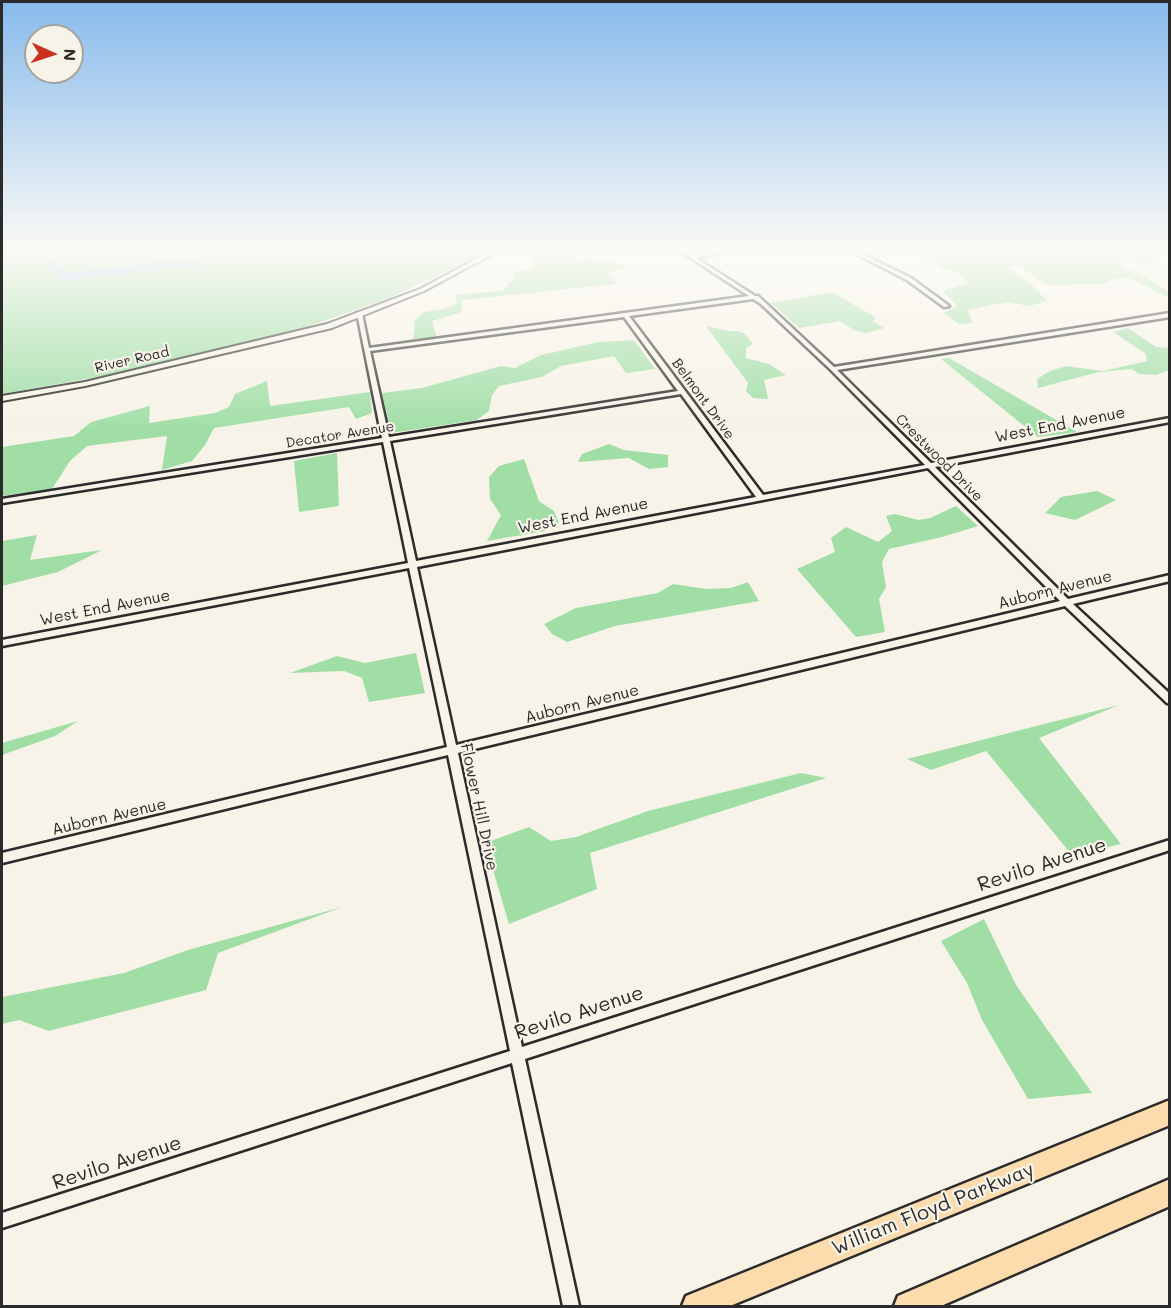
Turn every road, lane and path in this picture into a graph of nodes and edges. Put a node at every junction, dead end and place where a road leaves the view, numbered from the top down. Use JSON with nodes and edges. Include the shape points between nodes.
{"nodes":[{"id":1,"x":369,"y":310,"type":"edge"},
{"id":2,"x":667,"y":310,"type":"edge"},
{"id":3,"x":770,"y":310,"type":"edge"},
{"id":4,"x":359,"y":314,"type":"junction"},
{"id":5,"x":1170,"y":315,"type":"edge"},
{"id":6,"x":626,"y":316,"type":"junction"},
{"id":7,"x":367,"y":350,"type":"junction"},
{"id":8,"x":833,"y":369,"type":"junction"},
{"id":9,"x":683,"y":392,"type":"junction"},
{"id":10,"x":2,"y":399,"type":"edge"},
{"id":11,"x":1170,"y":420,"type":"edge"},
{"id":12,"x":385,"y":440,"type":"junction"},
{"id":13,"x":930,"y":466,"type":"junction"},
{"id":14,"x":760,"y":497,"type":"junction"},
{"id":15,"x":2,"y":501,"type":"edge"},
{"id":16,"x":412,"y":565,"type":"junction"},
{"id":17,"x":1170,"y":578,"type":"edge"},
{"id":18,"x":1067,"y":603,"type":"junction"},
{"id":19,"x":2,"y":643,"type":"edge"},
{"id":20,"x":1170,"y":700,"type":"edge"},
{"id":21,"x":451,"y":751,"type":"junction"},
{"id":22,"x":1170,"y":845,"type":"edge"},
{"id":23,"x":2,"y":858,"type":"edge"},
{"id":24,"x":517,"y":1054,"type":"junction"},
{"id":25,"x":1170,"y":1112,"type":"edge"},
{"id":26,"x":1170,"y":1192,"type":"edge"},
{"id":27,"x":2,"y":1221,"type":"edge"},
{"id":28,"x":571,"y":1306,"type":"edge"},
{"id":29,"x":696,"y":1306,"type":"edge"},
{"id":30,"x":909,"y":1306,"type":"edge"}],
"edges":[{"from":1,"to":4,"type":"street","name":"River Road"},
{"from":2,"to":6,"type":"street"},
{"from":3,"to":8,"type":"street","name":"Crestwood Drive"},
{"from":4,"to":7,"type":"street","name":"Flower Hill Drive"},
{"from":4,"to":10,"type":"street","name":"River Road","via":[[329,326],[193,360]]},
{"from":5,"to":8,"type":"street"},
{"from":6,"to":7,"type":"street"},
{"from":6,"to":9,"type":"street","name":"Belmont Drive"},
{"from":7,"to":12,"type":"street","name":"Flower Hill Drive"},
{"from":8,"to":13,"type":"street","name":"Crestwood Drive"},
{"from":9,"to":12,"type":"street","name":"Decator Avenue"},
{"from":9,"to":14,"type":"street","name":"Belmont Drive"},
{"from":11,"to":13,"type":"street","name":"West End Avenue"},
{"from":12,"to":15,"type":"street","name":"Decator Avenue"},
{"from":12,"to":16,"type":"street","name":"Flower Hill Drive"},
{"from":13,"to":14,"type":"street","name":"West End Avenue"},
{"from":13,"to":18,"type":"street","name":"Crestwood Drive"},
{"from":14,"to":16,"type":"street","name":"West End Avenue"},
{"from":16,"to":19,"type":"street","name":"West End Avenue"},
{"from":16,"to":21,"type":"street","name":"Flower Hill Drive"},
{"from":17,"to":18,"type":"street","name":"Auborn Avenue"},
{"from":18,"to":20,"type":"street","name":"Crestwood Drive"},
{"from":18,"to":21,"type":"street","name":"Auborn Avenue"},
{"from":21,"to":23,"type":"street","name":"Auborn Avenue"},
{"from":21,"to":24,"type":"street","name":"Flower Hill Drive"},
{"from":22,"to":24,"type":"street","name":"Revilo Avenue"},
{"from":24,"to":27,"type":"street","name":"Revilo Avenue"},
{"from":24,"to":28,"type":"street","name":"Flower Hill Drive"},
{"from":25,"to":29,"type":"highway","name":"William Floyd Parkway"},
{"from":26,"to":30,"type":"highway"}]}
